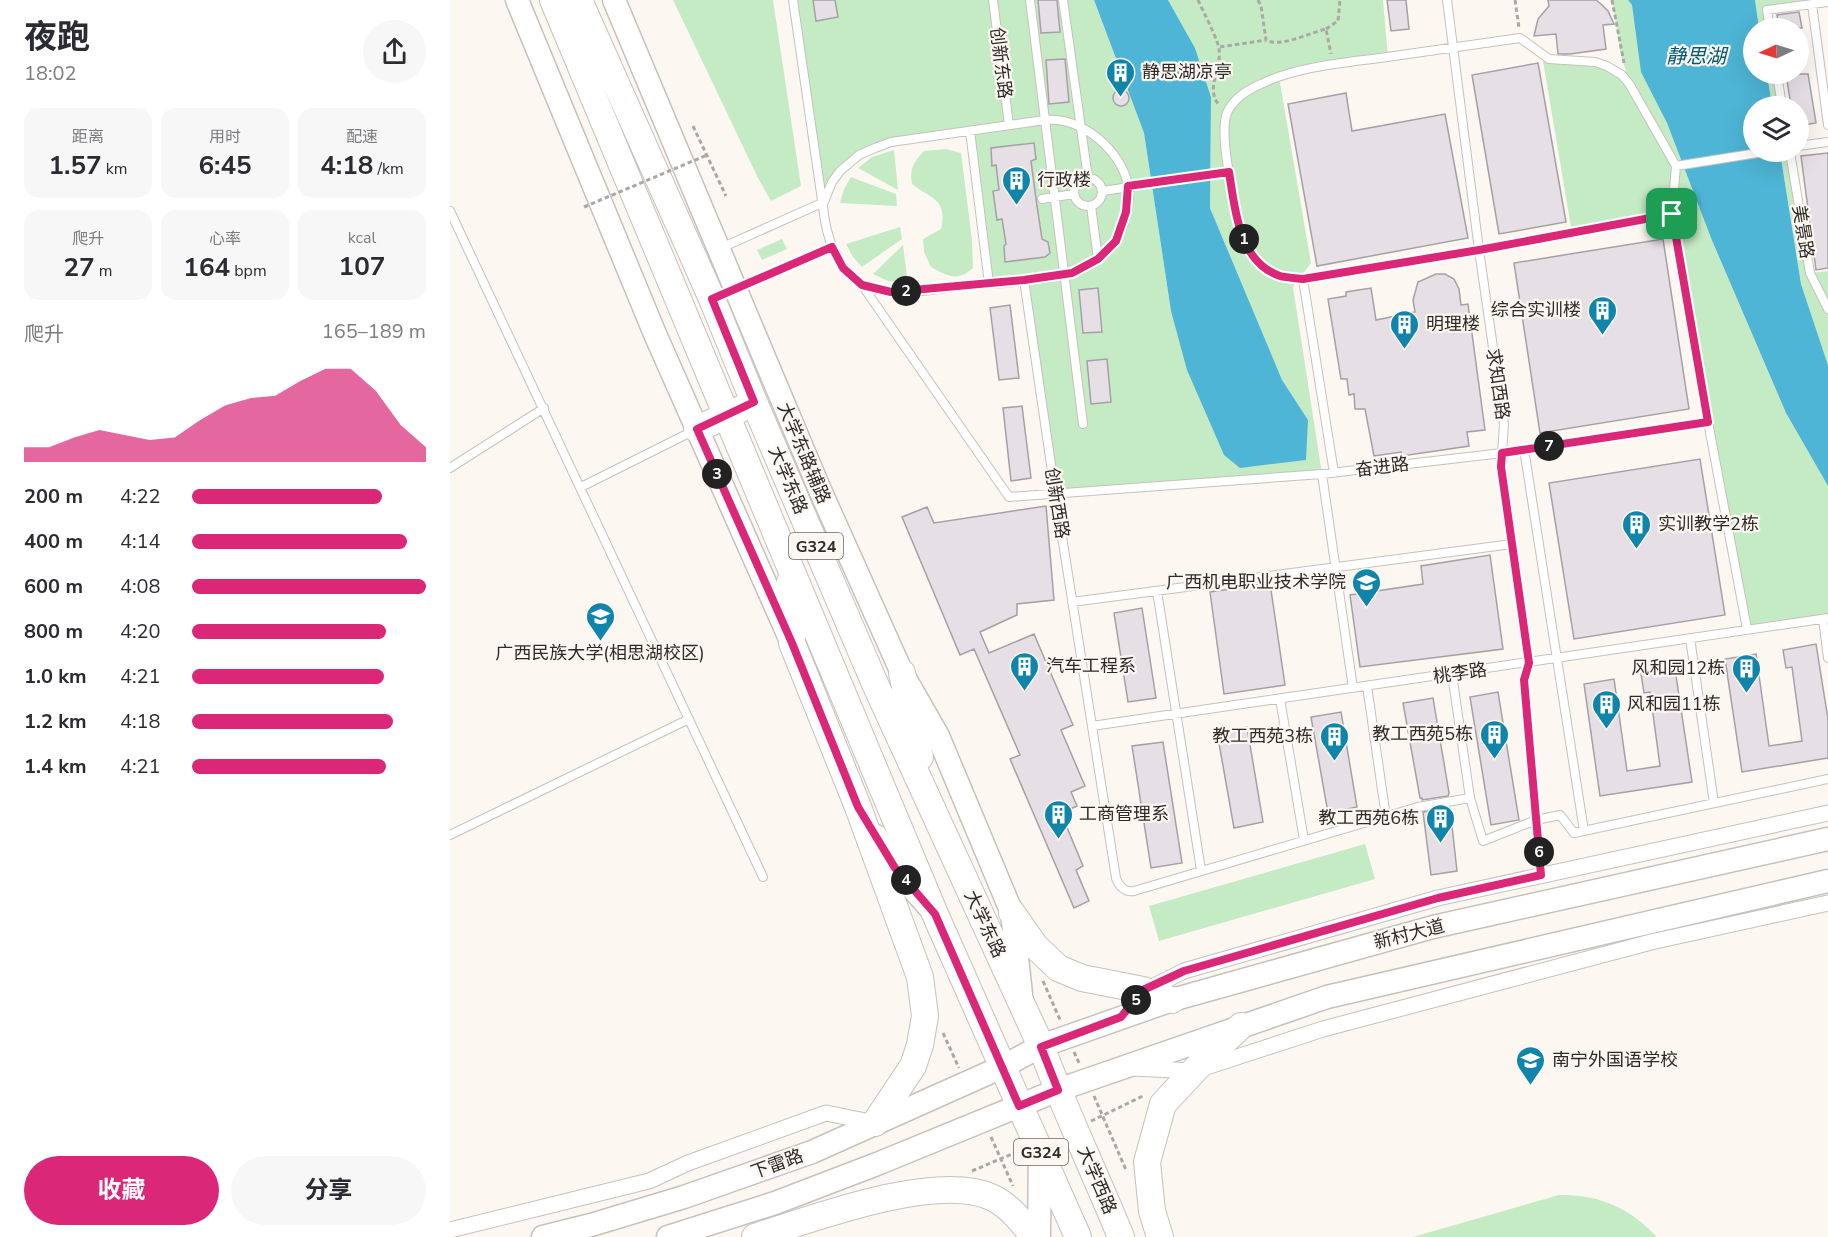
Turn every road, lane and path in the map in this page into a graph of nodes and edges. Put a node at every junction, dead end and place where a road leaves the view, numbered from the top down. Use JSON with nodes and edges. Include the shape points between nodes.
{"nodes":[{"id":1,"x":517,"y":0,"type":"edge"},
{"id":2,"x":553,"y":0,"type":"edge"},
{"id":3,"x":579,"y":0,"type":"edge"},
{"id":4,"x":614,"y":0,"type":"edge"},
{"id":5,"x":793,"y":0,"type":"edge"},
{"id":6,"x":993,"y":0,"type":"edge"},
{"id":7,"x":1030,"y":0,"type":"edge"},
{"id":8,"x":1063,"y":0,"type":"edge"},
{"id":9,"x":1198,"y":0,"type":"edge"},
{"id":10,"x":1258,"y":0,"type":"edge"},
{"id":11,"x":1340,"y":0,"type":"edge"},
{"id":12,"x":1447,"y":0,"type":"edge"},
{"id":13,"x":1515,"y":0,"type":"edge"},
{"id":14,"x":1612,"y":0,"type":"edge"},
{"id":15,"x":1828,"y":3,"type":"edge"},
{"id":16,"x":1812,"y":4,"type":"junction"},
{"id":17,"x":1768,"y":18,"type":"edge"},
{"id":18,"x":1326,"y":29,"type":"junction"},
{"id":19,"x":1520,"y":38,"type":"junction"},
{"id":20,"x":1266,"y":40,"type":"junction"},
{"id":21,"x":1220,"y":47,"type":"junction"},
{"id":22,"x":1451,"y":48,"type":"junction"},
{"id":23,"x":1333,"y":64,"type":"junction"},
{"id":24,"x":1630,"y":85,"type":"junction"},
{"id":25,"x":1227,"y":114,"type":"junction"},
{"id":26,"x":1045,"y":120,"type":"junction"},
{"id":27,"x":1009,"y":125,"type":"junction"},
{"id":28,"x":1828,"y":125,"type":"edge"},
{"id":29,"x":693,"y":126,"type":"dead end"},
{"id":30,"x":1080,"y":126,"type":"junction"},
{"id":31,"x":970,"y":131,"type":"junction"},
{"id":32,"x":1828,"y":142,"type":"edge"},
{"id":33,"x":1809,"y":145,"type":"edge"},
{"id":34,"x":707,"y":155,"type":"junction"},
{"id":35,"x":1743,"y":155,"type":"edge"},
{"id":36,"x":1792,"y":162,"type":"edge"},
{"id":37,"x":1676,"y":166,"type":"junction"},
{"id":38,"x":1229,"y":172,"type":"junction"},
{"id":39,"x":1088,"y":178,"type":"junction"},
{"id":40,"x":1128,"y":186,"type":"junction"},
{"id":41,"x":1103,"y":191,"type":"junction"},
{"id":42,"x":1074,"y":194,"type":"junction"},
{"id":43,"x":726,"y":196,"type":"dead end"},
{"id":44,"x":1055,"y":197,"type":"junction"},
{"id":45,"x":1042,"y":199,"type":"dead end"},
{"id":46,"x":824,"y":202,"type":"junction"},
{"id":47,"x":1091,"y":206,"type":"junction"},
{"id":48,"x":584,"y":207,"type":"dead end"},
{"id":49,"x":450,"y":211,"type":"edge"},
{"id":50,"x":1672,"y":214,"type":"junction"},
{"id":51,"x":832,"y":247,"type":"junction"},
{"id":52,"x":1479,"y":250,"type":"junction"},
{"id":53,"x":707,"y":255,"type":"junction"},
{"id":54,"x":1098,"y":259,"type":"junction"},
{"id":55,"x":1065,"y":274,"type":"junction"},
{"id":56,"x":1303,"y":279,"type":"junction"},
{"id":57,"x":1024,"y":280,"type":"junction"},
{"id":58,"x":989,"y":284,"type":"junction"},
{"id":59,"x":862,"y":285,"type":"junction"},
{"id":60,"x":724,"y":294,"type":"junction"},
{"id":61,"x":1828,"y":309,"type":"edge"},
{"id":62,"x":754,"y":402,"type":"junction"},
{"id":63,"x":544,"y":408,"type":"junction"},
{"id":64,"x":727,"y":415,"type":"junction"},
{"id":65,"x":1708,"y":422,"type":"junction"},
{"id":66,"x":1083,"y":424,"type":"dead end"},
{"id":67,"x":697,"y":429,"type":"junction"},
{"id":68,"x":1524,"y":449,"type":"junction"},
{"id":69,"x":1502,"y":453,"type":"junction"},
{"id":70,"x":450,"y":468,"type":"edge"},
{"id":71,"x":1334,"y":473,"type":"junction"},
{"id":72,"x":1322,"y":474,"type":"junction"},
{"id":73,"x":581,"y":487,"type":"junction"},
{"id":74,"x":1055,"y":492,"type":"junction"},
{"id":75,"x":1512,"y":544,"type":"junction"},
{"id":76,"x":789,"y":566,"type":"junction"},
{"id":77,"x":1336,"y":567,"type":"junction"},
{"id":78,"x":1157,"y":591,"type":"junction"},
{"id":79,"x":1072,"y":602,"type":"junction"},
{"id":80,"x":1826,"y":619,"type":"edge"},
{"id":81,"x":1747,"y":629,"type":"junction"},
{"id":82,"x":1690,"y":638,"type":"junction"},
{"id":83,"x":792,"y":643,"type":"junction"},
{"id":84,"x":1557,"y":658,"type":"junction"},
{"id":85,"x":1828,"y":658,"type":"edge"},
{"id":86,"x":1529,"y":663,"type":"junction"},
{"id":87,"x":902,"y":673,"type":"junction"},
{"id":88,"x":1452,"y":674,"type":"junction"},
{"id":89,"x":1367,"y":686,"type":"junction"},
{"id":90,"x":1353,"y":688,"type":"junction"},
{"id":91,"x":1280,"y":699,"type":"junction"},
{"id":92,"x":1176,"y":714,"type":"junction"},
{"id":93,"x":689,"y":718,"type":"junction"},
{"id":94,"x":1092,"y":726,"type":"junction"},
{"id":95,"x":1828,"y":779,"type":"edge"},
{"id":96,"x":1470,"y":798,"type":"junction"},
{"id":97,"x":1714,"y":803,"type":"junction"},
{"id":98,"x":930,"y":804,"type":"junction"},
{"id":99,"x":858,"y":807,"type":"junction"},
{"id":100,"x":1828,"y":813,"type":"edge"},
{"id":101,"x":1386,"y":817,"type":"junction"},
{"id":102,"x":1536,"y":820,"type":"junction"},
{"id":103,"x":1584,"y":831,"type":"junction"},
{"id":104,"x":450,"y":835,"type":"edge"},
{"id":105,"x":1828,"y":839,"type":"edge"},
{"id":106,"x":1304,"y":840,"type":"junction"},
{"id":107,"x":1201,"y":870,"type":"junction"},
{"id":108,"x":1541,"y":875,"type":"junction"},
{"id":109,"x":763,"y":877,"type":"dead end"},
{"id":110,"x":1828,"y":881,"type":"edge"},
{"id":111,"x":1828,"y":903,"type":"edge"},
{"id":112,"x":1012,"y":913,"type":"junction"},
{"id":113,"x":935,"y":914,"type":"junction"},
{"id":114,"x":1143,"y":990,"type":"junction"},
{"id":115,"x":1172,"y":1000,"type":"junction"},
{"id":116,"x":1023,"y":1007,"type":"junction"},
{"id":117,"x":1121,"y":1017,"type":"junction"},
{"id":118,"x":1241,"y":1026,"type":"junction"},
{"id":119,"x":1041,"y":1047,"type":"junction"},
{"id":120,"x":1002,"y":1067,"type":"junction"},
{"id":121,"x":1123,"y":1067,"type":"junction"},
{"id":122,"x":1194,"y":1071,"type":"junction"},
{"id":123,"x":1058,"y":1090,"type":"junction"},
{"id":124,"x":1019,"y":1106,"type":"junction"},
{"id":125,"x":875,"y":1123,"type":"junction"},
{"id":126,"x":1040,"y":1151,"type":"junction"},
{"id":127,"x":894,"y":1158,"type":"junction"},
{"id":128,"x":862,"y":1203,"type":"junction"},
{"id":129,"x":450,"y":1230,"type":"edge"},
{"id":130,"x":543,"y":1237,"type":"edge"},
{"id":131,"x":668,"y":1237,"type":"edge"},
{"id":132,"x":754,"y":1237,"type":"edge"},
{"id":133,"x":1034,"y":1237,"type":"edge"},
{"id":134,"x":1040,"y":1237,"type":"edge"},
{"id":135,"x":1078,"y":1237,"type":"edge"},
{"id":136,"x":1121,"y":1237,"type":"edge"},
{"id":137,"x":1160,"y":1237,"type":"edge"}],
"edges":[{"from":1,"to":67,"type":"main road"},
{"from":2,"to":64,"type":"main road","name":"大学东路","number":"G324"},
{"from":3,"to":53,"type":"main road","name":"大学东路","number":"G324"},
{"from":4,"to":53,"type":"main road"},
{"from":5,"to":46,"type":"lane"},
{"from":6,"to":27,"type":"lane","name":"创新东路"},
{"from":7,"to":26,"type":"lane"},
{"from":8,"to":30,"type":"lane"},
{"from":9,"to":21,"type":"path"},
{"from":10,"to":20,"type":"path"},
{"from":11,"to":18,"type":"path","via":[[1338,21]]},
{"from":12,"to":22,"type":"lane","name":"求知西路"},
{"from":13,"to":19,"type":"path"},
{"from":14,"to":24,"type":"path"},
{"from":15,"to":16,"type":"lane"},
{"from":16,"to":17,"type":"lane","via":[[1767,10]]},
{"from":16,"to":28,"type":"lane"},
{"from":18,"to":20,"type":"path","via":[[1283,43]]},
{"from":18,"to":23,"type":"path"},
{"from":19,"to":22,"type":"lane"},
{"from":19,"to":24,"type":"lane","via":[[1549,59],[1607,66]]},
{"from":20,"to":21,"type":"path"},
{"from":21,"to":25,"type":"path","via":[[1213,84],[1215,100]]},
{"from":22,"to":23,"type":"lane"},
{"from":22,"to":52,"type":"lane","name":"求知西路"},
{"from":23,"to":25,"type":"lane","via":[[1260,84],[1233,102]]},
{"from":24,"to":37,"type":"lane"},
{"from":25,"to":38,"type":"lane","via":[[1224,129]]},
{"from":26,"to":27,"type":"lane"},
{"from":26,"to":30,"type":"lane"},
{"from":26,"to":44,"type":"lane"},
{"from":27,"to":31,"type":"lane"},
{"from":29,"to":34,"type":"path"},
{"from":30,"to":39,"type":"lane"},
{"from":30,"to":40,"type":"lane","via":[[1108,150]]},
{"from":31,"to":46,"type":"lane","via":[[891,142],[859,155],[840,171]]},
{"from":31,"to":58,"type":"lane"},
{"from":32,"to":33,"type":"lane"},
{"from":34,"to":43,"type":"path"},
{"from":34,"to":48,"type":"path","bridge":true},
{"from":35,"to":37,"type":"lane"},
{"from":36,"to":61,"type":"lane","name":"美景路","via":[[1810,273]]},
{"from":37,"to":50,"type":"lane"},
{"from":38,"to":40,"type":"lane"},
{"from":38,"to":56,"type":"lane","via":[[1236,216],[1250,251],[1257,261],[1280,276]]},
{"from":39,"to":41,"type":"lane","via":[[1099,182]]},
{"from":39,"to":42,"type":"lane","via":[[1077,183]]},
{"from":40,"to":41,"type":"lane"},
{"from":40,"to":54,"type":"lane","via":[[1123,227],[1116,241]]},
{"from":41,"to":47,"type":"lane","via":[[1101,200]]},
{"from":42,"to":44,"type":"lane"},
{"from":42,"to":47,"type":"lane","via":[[1080,204]]},
{"from":44,"to":45,"type":"lane"},
{"from":44,"to":55,"type":"lane"},
{"from":46,"to":51,"type":"lane"},
{"from":46,"to":53,"type":"lane"},
{"from":47,"to":54,"type":"lane"},
{"from":49,"to":63,"type":"lane"},
{"from":50,"to":52,"type":"lane"},
{"from":50,"to":65,"type":"lane"},
{"from":51,"to":59,"type":"lane","via":[[843,268]]},
{"from":51,"to":60,"type":"lane"},
{"from":52,"to":56,"type":"lane"},
{"from":52,"to":69,"type":"lane","name":"求知西路","via":[[1504,424]]},
{"from":53,"to":60,"type":"main road","name":"大学东路","number":"G324"},
{"from":54,"to":55,"type":"lane"},
{"from":55,"to":57,"type":"lane"},
{"from":55,"to":66,"type":"lane"},
{"from":56,"to":71,"type":"lane"},
{"from":57,"to":58,"type":"lane"},
{"from":57,"to":74,"type":"lane","name":"创新西路"},
{"from":58,"to":59,"type":"lane","via":[[899,292]]},
{"from":59,"to":74,"type":"lane","name":"奋进路","via":[[1009,497]]},
{"from":60,"to":62,"type":"main road","name":"大学东路","number":"G324"},
{"from":60,"to":87,"type":"main road","name":"大学东路辅路","via":[[820,490]]},
{"from":62,"to":64,"type":"main road"},
{"from":62,"to":98,"type":"main road","name":"大学东路","number":"G324"},
{"from":63,"to":70,"type":"lane"},
{"from":63,"to":73,"type":"lane"},
{"from":64,"to":67,"type":"main road"},
{"from":64,"to":76,"type":"main road","name":"大学东路","number":"G324"},
{"from":65,"to":68,"type":"lane","name":"奋进路"},
{"from":65,"to":81,"type":"lane"},
{"from":67,"to":73,"type":"lane"},
{"from":67,"to":83,"type":"main road"},
{"from":68,"to":69,"type":"lane","name":"奋进路"},
{"from":68,"to":84,"type":"lane"},
{"from":69,"to":71,"type":"lane","name":"奋进路"},
{"from":69,"to":75,"type":"lane","name":"求知西路"},
{"from":71,"to":72,"type":"lane","name":"奋进路"},
{"from":72,"to":74,"type":"lane","name":"奋进路"},
{"from":72,"to":77,"type":"lane"},
{"from":73,"to":93,"type":"lane"},
{"from":74,"to":79,"type":"lane","name":"创新西路"},
{"from":75,"to":77,"type":"lane"},
{"from":75,"to":86,"type":"lane","name":"求知西路"},
{"from":76,"to":83,"type":"main road"},
{"from":76,"to":113,"type":"main road","name":"大学东路","number":"G324"},
{"from":77,"to":78,"type":"lane"},
{"from":77,"to":90,"type":"lane"},
{"from":78,"to":79,"type":"lane"},
{"from":78,"to":92,"type":"lane"},
{"from":79,"to":94,"type":"lane","name":"创新西路"},
{"from":80,"to":81,"type":"lane","name":"桃李路"},
{"from":80,"to":85,"type":"lane"},
{"from":81,"to":82,"type":"lane","name":"桃李路"},
{"from":82,"to":84,"type":"lane","name":"桃李路"},
{"from":82,"to":97,"type":"lane"},
{"from":83,"to":99,"type":"main road"},
{"from":84,"to":86,"type":"lane","name":"桃李路"},
{"from":84,"to":103,"type":"lane"},
{"from":86,"to":88,"type":"lane","name":"桃李路"},
{"from":86,"to":102,"type":"lane","name":"求知西路","via":[[1524,680]]},
{"from":87,"to":98,"type":"main road"},
{"from":87,"to":112,"type":"main road","name":"大学东路辅路","via":[[938,736]]},
{"from":88,"to":89,"type":"lane","name":"桃李路"},
{"from":88,"to":96,"type":"lane"},
{"from":89,"to":90,"type":"lane","name":"桃李路"},
{"from":89,"to":101,"type":"lane"},
{"from":90,"to":91,"type":"lane","name":"桃李路"},
{"from":91,"to":92,"type":"lane","name":"桃李路"},
{"from":91,"to":106,"type":"lane"},
{"from":92,"to":94,"type":"lane","name":"桃李路"},
{"from":92,"to":107,"type":"lane"},
{"from":93,"to":104,"type":"lane"},
{"from":93,"to":109,"type":"lane"},
{"from":94,"to":107,"type":"lane","name":"创新西路","via":[[1118,883],[1131,892]]},
{"from":95,"to":97,"type":"lane"},
{"from":96,"to":101,"type":"lane"},
{"from":96,"to":102,"type":"lane","via":[[1484,841]]},
{"from":97,"to":103,"type":"lane"},
{"from":98,"to":116,"type":"main road","name":"大学东路","number":"G324"},
{"from":99,"to":113,"type":"main road","via":[[895,868]]},
{"from":99,"to":125,"type":"main road","via":[[920,977],[925,1016],[913,1066]]},
{"from":100,"to":108,"type":"street"},
{"from":101,"to":106,"type":"lane"},
{"from":102,"to":103,"type":"lane","via":[[1560,815],[1574,833]]},
{"from":102,"to":108,"type":"lane","name":"求知西路"},
{"from":105,"to":115,"type":"main road","name":"新村大道","via":[[1432,927]]},
{"from":106,"to":107,"type":"lane"},
{"from":108,"to":114,"type":"street","via":[[1346,923],[1184,971]]},
{"from":110,"to":118,"type":"main road","via":[[1327,997]]},
{"from":111,"to":122,"type":"street","via":[[1651,942],[1323,1029]]},
{"from":112,"to":114,"type":"main road","via":[[1035,946],[1059,968],[1082,978]]},
{"from":112,"to":116,"type":"main road","name":"大学东路辅路"},
{"from":113,"to":120,"type":"main road","name":"大学东路","number":"G324"},
{"from":114,"to":115,"type":"main road"},
{"from":114,"to":117,"type":"street"},
{"from":115,"to":117,"type":"main road","name":"新村大道"},
{"from":116,"to":119,"type":"main road","name":"大学东路","number":"G324"},
{"from":117,"to":119,"type":"main road","name":"新村大道"},
{"from":118,"to":121,"type":"main road"},
{"from":118,"to":122,"type":"main road"},
{"from":119,"to":120,"type":"main road","name":"新村大道"},
{"from":119,"to":123,"type":"main road","name":"大学东路","number":"G324"},
{"from":120,"to":124,"type":"main road","number":"G324"},
{"from":120,"to":125,"type":"main road","name":"下雷路"},
{"from":121,"to":122,"type":"street"},
{"from":121,"to":123,"type":"main road"},
{"from":122,"to":137,"type":"main road","via":[[1163,1104],[1147,1162],[1152,1210]]},
{"from":123,"to":124,"type":"main road"},
{"from":123,"to":136,"type":"main road","name":"大学西路","number":"G324"},
{"from":124,"to":126,"type":"main road","number":"G324"},
{"from":124,"to":127,"type":"main road","name":"下雷路"},
{"from":125,"to":129,"type":"street","via":[[826,1113],[649,1181]]},
{"from":125,"to":130,"type":"main road","name":"下雷路","via":[[812,1152],[684,1197]]},
{"from":126,"to":134,"type":"main road"},
{"from":126,"to":135,"type":"main road","number":"G324"},
{"from":127,"to":128,"type":"main road"},
{"from":127,"to":131,"type":"main road","name":"下雷路","via":[[775,1203]]},
{"from":128,"to":132,"type":"main road"},
{"from":128,"to":133,"type":"main road","via":[[921,1193],[971,1191],[991,1197],[1017,1215]]}]}
